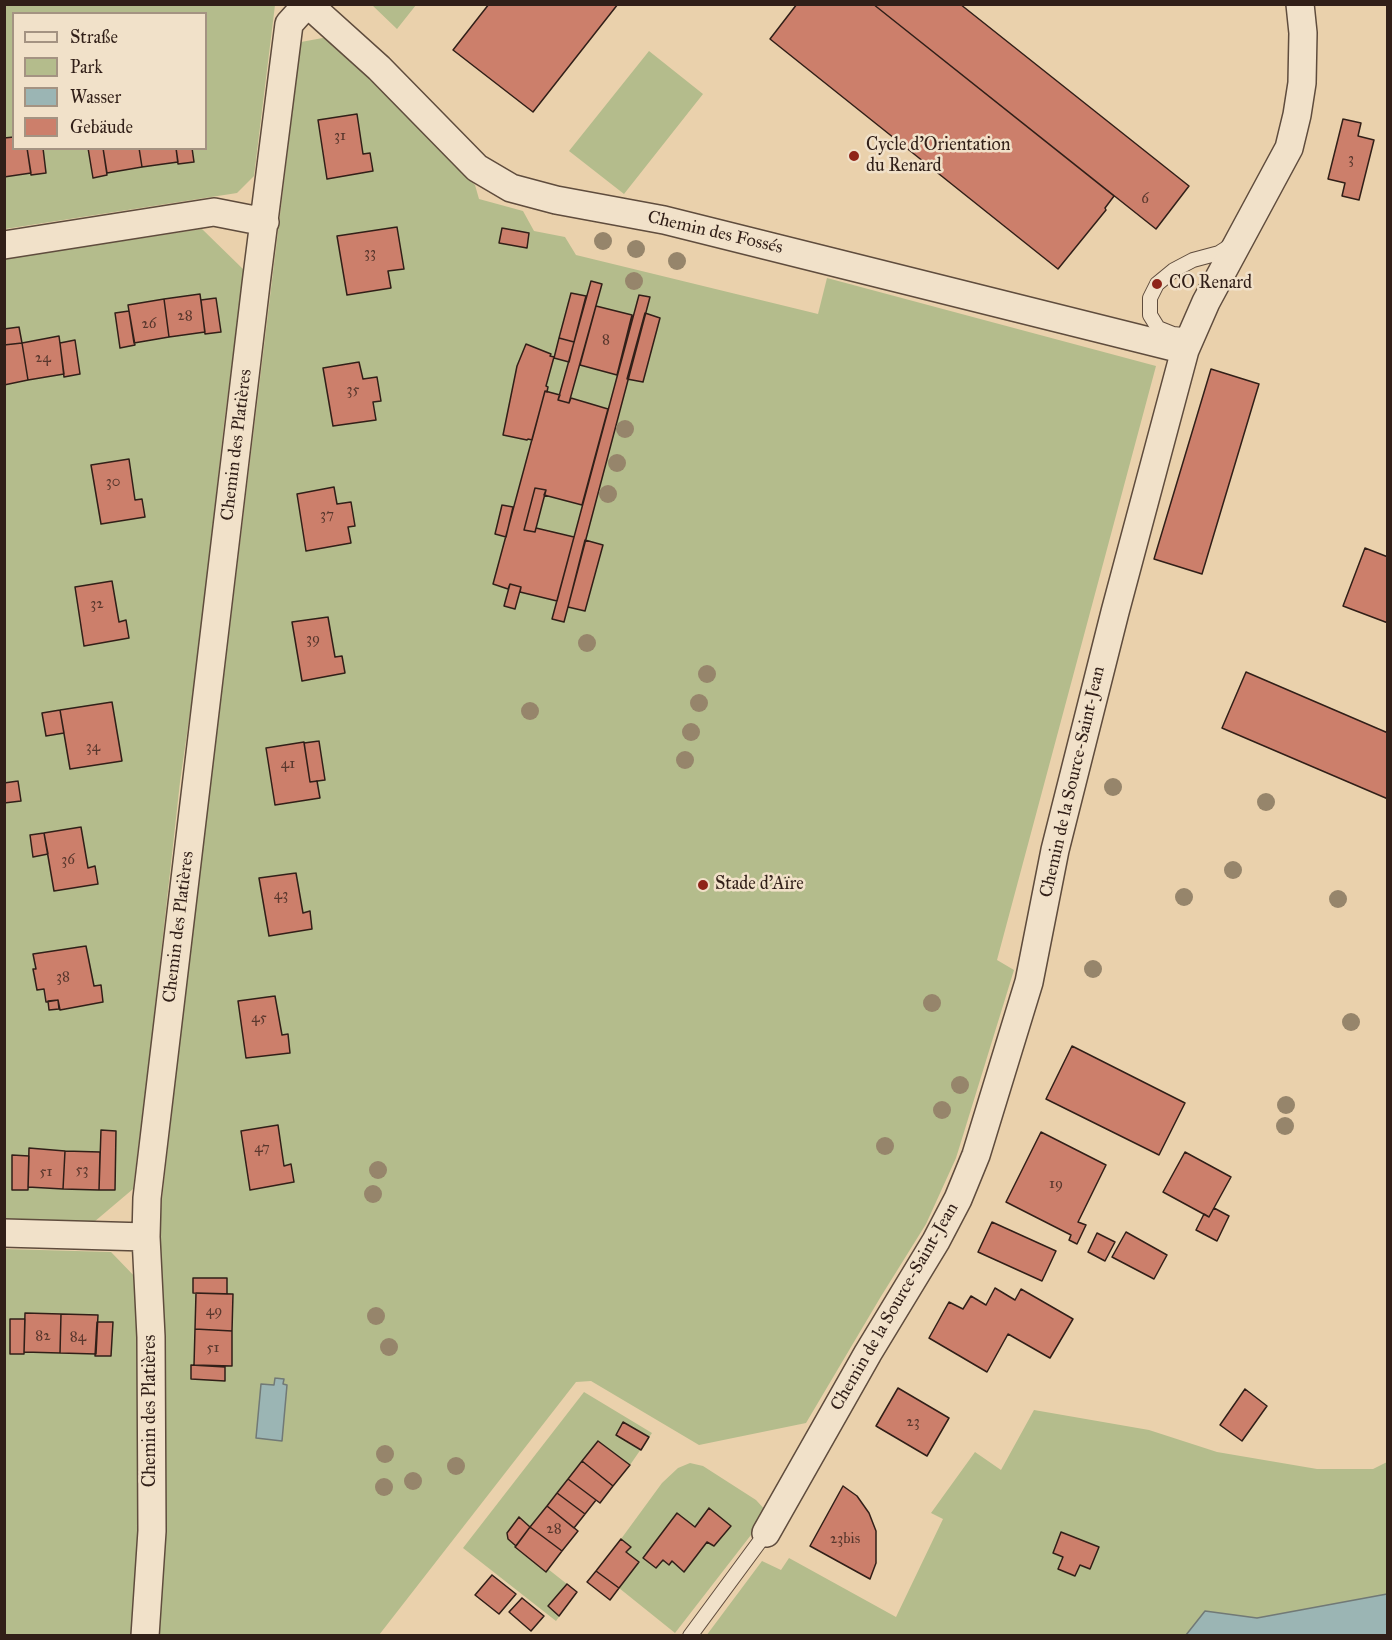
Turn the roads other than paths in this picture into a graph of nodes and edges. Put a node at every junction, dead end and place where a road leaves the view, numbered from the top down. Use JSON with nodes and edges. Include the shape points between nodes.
{"nodes":[{"id":1,"x":307,"y":4,"type":"edge"},
{"id":2,"x":1300,"y":4,"type":"edge"},
{"id":3,"x":265,"y":222,"type":"junction"},
{"id":4,"x":1239,"y":240,"type":"junction"},
{"id":5,"x":4,"y":245,"type":"edge"},
{"id":6,"x":1188,"y":343,"type":"junction"},
{"id":7,"x":4,"y":1233,"type":"edge"},
{"id":8,"x":146,"y":1237,"type":"junction"},
{"id":9,"x":766,"y":1533,"type":"joint"},
{"id":10,"x":145,"y":1635,"type":"edge"},
{"id":11,"x":690,"y":1635,"type":"edge"}],
"edges":[{"from":1,"to":3,"type":"street","name":"Chemin des Platières","via":[[289,24]]},
{"from":1,"to":6,"type":"street","name":"Chemin des Fossés","via":[[378,68],[477,168],[511,188]]},
{"from":2,"to":4,"type":"street","name":"Chemin de la Source-Saint-Jean","via":[[1302,83],[1289,148]]},
{"from":3,"to":5,"type":"street","via":[[214,212]]},
{"from":3,"to":8,"type":"street","name":"Chemin des Platières","via":[[147,1198]]},
{"from":4,"to":6,"type":"street","name":"Chemin de la Source-Saint-Jean"},
{"from":4,"to":6,"type":"lane","via":[[1219,253],[1174,270],[1157,284],[1150,298],[1150,315],[1158,328]]},
{"from":6,"to":9,"type":"street","name":"Chemin de la Source-Saint-Jean","via":[[1055,850],[1029,982],[976,1155],[936,1241]]},
{"from":7,"to":8,"type":"street"},
{"from":8,"to":10,"type":"street","name":"Chemin des Platières","via":[[152,1531]]},
{"from":9,"to":11,"type":"lane"}]}
